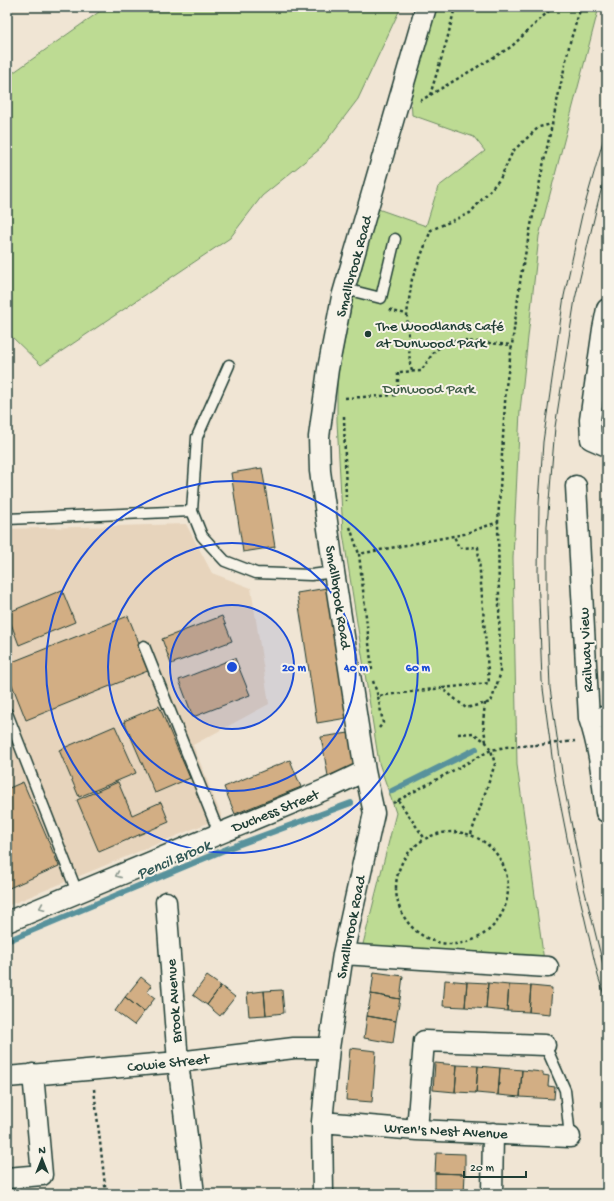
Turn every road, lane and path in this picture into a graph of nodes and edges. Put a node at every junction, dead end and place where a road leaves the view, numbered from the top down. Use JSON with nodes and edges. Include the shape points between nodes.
{"nodes":[{"id":1,"x":426,"y":7,"type":"edge"},
{"id":2,"x":455,"y":7,"type":"edge"},
{"id":3,"x":553,"y":7,"type":"edge"},
{"id":4,"x":581,"y":7,"type":"edge"},
{"id":5,"x":430,"y":96,"type":"junction"},
{"id":6,"x":398,"y":105,"type":"junction"},
{"id":7,"x":552,"y":124,"type":"junction"},
{"id":8,"x":395,"y":239,"type":"dead end"},
{"id":9,"x":345,"y":289,"type":"junction"},
{"id":10,"x":607,"y":309,"type":"edge"},
{"id":11,"x":605,"y":329,"type":"edge"},
{"id":12,"x":512,"y":345,"type":"junction"},
{"id":13,"x":229,"y":364,"type":"dead end"},
{"id":14,"x":412,"y":371,"type":"junction"},
{"id":15,"x":344,"y":398,"type":"dead end"},
{"id":16,"x":344,"y":414,"type":"dead end"},
{"id":17,"x":607,"y":446,"type":"edge"},
{"id":18,"x":576,"y":486,"type":"dead end"},
{"id":19,"x":346,"y":502,"type":"dead end"},
{"id":20,"x":192,"y":511,"type":"junction"},
{"id":21,"x":7,"y":519,"type":"edge"},
{"id":22,"x":498,"y":522,"type":"junction"},
{"id":23,"x":349,"y":525,"type":"dead end"},
{"id":24,"x":454,"y":536,"type":"junction"},
{"id":25,"x":359,"y":554,"type":"junction"},
{"id":26,"x":334,"y":572,"type":"junction"},
{"id":27,"x":144,"y":646,"type":"dead end"},
{"id":28,"x":372,"y":673,"type":"dead end"},
{"id":29,"x":373,"y":680,"type":"dead end"},
{"id":30,"x":442,"y":688,"type":"junction"},
{"id":31,"x":378,"y":696,"type":"junction"},
{"id":32,"x":486,"y":703,"type":"junction"},
{"id":33,"x":7,"y":713,"type":"edge"},
{"id":34,"x":598,"y":717,"type":"edge"},
{"id":35,"x":458,"y":734,"type":"dead end"},
{"id":36,"x":486,"y":742,"type":"junction"},
{"id":37,"x":568,"y":742,"type":"dead end"},
{"id":38,"x":491,"y":750,"type":"junction"},
{"id":39,"x":363,"y":751,"type":"junction"},
{"id":40,"x":365,"y":771,"type":"junction"},
{"id":41,"x":398,"y":800,"type":"junction"},
{"id":42,"x":606,"y":812,"type":"dead end"},
{"id":43,"x":374,"y":813,"type":"junction"},
{"id":44,"x":219,"y":833,"type":"junction"},
{"id":45,"x":471,"y":834,"type":"junction"},
{"id":46,"x":425,"y":839,"type":"junction"},
{"id":47,"x":78,"y":892,"type":"junction"},
{"id":48,"x":166,"y":902,"type":"dead end"},
{"id":49,"x":7,"y":922,"type":"edge"},
{"id":50,"x":343,"y":954,"type":"junction"},
{"id":51,"x":548,"y":967,"type":"dead end"},
{"id":52,"x":545,"y":1045,"type":"joint"},
{"id":53,"x":329,"y":1048,"type":"junction"},
{"id":54,"x":178,"y":1062,"type":"junction"},
{"id":55,"x":92,"y":1069,"type":"junction"},
{"id":56,"x":33,"y":1074,"type":"junction"},
{"id":57,"x":7,"y":1077,"type":"edge"},
{"id":58,"x":322,"y":1122,"type":"junction"},
{"id":59,"x":417,"y":1130,"type":"junction"},
{"id":60,"x":494,"y":1133,"type":"junction"},
{"id":61,"x":570,"y":1137,"type":"joint"},
{"id":62,"x":7,"y":1178,"type":"edge"},
{"id":63,"x":106,"y":1194,"type":"edge"},
{"id":64,"x":194,"y":1194,"type":"edge"},
{"id":65,"x":323,"y":1194,"type":"edge"},
{"id":66,"x":492,"y":1194,"type":"edge"}],
"edges":[{"from":1,"to":6,"type":"street","name":"Smallbrook Road"},
{"from":2,"to":5,"type":"path"},
{"from":3,"to":5,"type":"path","via":[[511,47]]},
{"from":4,"to":7,"type":"path","via":[[570,42]]},
{"from":5,"to":6,"type":"path","via":[[416,103]]},
{"from":6,"to":9,"type":"street","name":"Smallbrook Road"},
{"from":7,"to":12,"type":"path","via":[[521,275]]},
{"from":7,"to":14,"type":"path","via":[[539,127],[513,151],[500,179],[470,213],[431,230],[412,279],[406,314]]},
{"from":8,"to":9,"type":"lane","via":[[381,298]]},
{"from":9,"to":26,"type":"street","name":"Smallbrook Road","via":[[328,369],[319,437],[320,471]]},
{"from":10,"to":11,"type":"street"},
{"from":11,"to":17,"type":"street","via":[[590,420],[591,439]]},
{"from":12,"to":14,"type":"path","via":[[452,340],[433,353],[421,371]]},
{"from":12,"to":22,"type":"path","via":[[506,386]]},
{"from":13,"to":20,"type":"lane","via":[[197,437]]},
{"from":14,"to":15,"type":"path","via":[[398,372],[398,395]]},
{"from":16,"to":19,"type":"path"},
{"from":18,"to":34,"type":"street","name":"Railway View"},
{"from":20,"to":21,"type":"lane"},
{"from":20,"to":26,"type":"lane","via":[[202,536],[225,561],[256,573],[311,575]]},
{"from":22,"to":24,"type":"path"},
{"from":22,"to":32,"type":"path","via":[[500,675],[491,702]]},
{"from":23,"to":25,"type":"path"},
{"from":24,"to":25,"type":"path"},
{"from":24,"to":30,"type":"path","via":[[459,548],[478,547],[489,683]]},
{"from":25,"to":28,"type":"path"},
{"from":26,"to":39,"type":"street","name":"Smallbrook Road"},
{"from":27,"to":44,"type":"lane"},
{"from":29,"to":31,"type":"path"},
{"from":30,"to":31,"type":"path"},
{"from":30,"to":32,"type":"path","via":[[466,708]]},
{"from":31,"to":39,"type":"path","via":[[383,723]]},
{"from":32,"to":36,"type":"path","via":[[483,723]]},
{"from":33,"to":47,"type":"lane"},
{"from":34,"to":42,"type":"street","name":"Railway View","via":[[596,739]]},
{"from":35,"to":36,"type":"path","via":[[473,732]]},
{"from":36,"to":38,"type":"path"},
{"from":37,"to":38,"type":"path","bridge":true},
{"from":38,"to":41,"type":"path"},
{"from":38,"to":45,"type":"path","via":[[495,764]]},
{"from":39,"to":40,"type":"street","name":"Smallbrook Road"},
{"from":40,"to":43,"type":"street","name":"Smallbrook Road"},
{"from":40,"to":44,"type":"street","name":"Duchess Street"},
{"from":41,"to":43,"type":"path"},
{"from":41,"to":46,"type":"path"},
{"from":43,"to":50,"type":"street","name":"Smallbrook Road"},
{"from":44,"to":47,"type":"street","name":"Duchess Street","one_way":true},
{"from":45,"to":46,"type":"path","via":[[452,831]]},
{"from":45,"to":46,"type":"path","via":[[486,843],[499,856],[506,872],[508,890],[505,907],[496,923],[483,935],[467,942],[449,944],[431,940],[415,930],[403,915],[396,897],[396,878],[403,859],[416,844]]},
{"from":47,"to":49,"type":"street","name":"Duchess Street","one_way":true},
{"from":48,"to":54,"type":"street","name":"Brook Avenue"},
{"from":50,"to":51,"type":"street"},
{"from":50,"to":53,"type":"street","name":"Smallbrook Road"},
{"from":52,"to":59,"type":"street","via":[[424,1040]]},
{"from":52,"to":61,"type":"lane","via":[[565,1090]]},
{"from":53,"to":54,"type":"street","name":"Cowie Street","via":[[294,1048]]},
{"from":53,"to":58,"type":"street","name":"Smallbrook Road"},
{"from":54,"to":55,"type":"street","name":"Cowie Street"},
{"from":54,"to":64,"type":"street","name":"Brook Avenue"},
{"from":55,"to":56,"type":"street","name":"Cowie Street"},
{"from":55,"to":63,"type":"path"},
{"from":56,"to":57,"type":"street","name":"Cowie Street"},
{"from":56,"to":62,"type":"street","via":[[42,1175]]},
{"from":58,"to":59,"type":"street","name":"Wren's Nest Avenue"},
{"from":58,"to":65,"type":"street","name":"Smallbrook Road"},
{"from":59,"to":60,"type":"street","name":"Wren's Nest Avenue"},
{"from":60,"to":61,"type":"street","name":"Wren's Nest Avenue"},
{"from":60,"to":66,"type":"street"}]}
